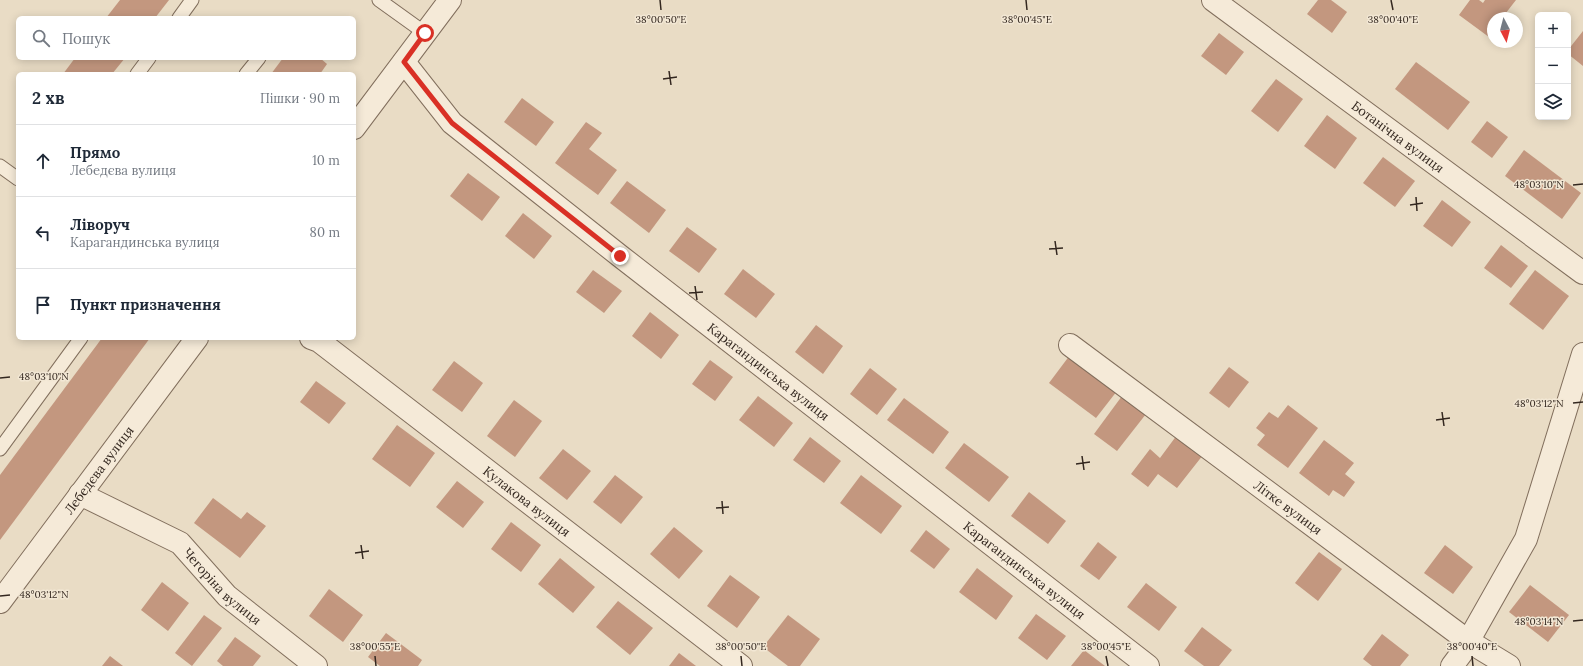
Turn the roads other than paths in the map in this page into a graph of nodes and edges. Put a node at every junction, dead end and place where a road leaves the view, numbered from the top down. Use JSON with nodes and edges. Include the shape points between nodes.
{"nodes":[{"id":1,"x":192,"y":0,"type":"edge"},
{"id":2,"x":379,"y":0,"type":"edge"},
{"id":3,"x":450,"y":0,"type":"edge"},
{"id":4,"x":1212,"y":0,"type":"edge"},
{"id":5,"x":180,"y":16,"type":"edge"},
{"id":6,"x":425,"y":33,"type":"junction"},
{"id":7,"x":148,"y":60,"type":"edge"},
{"id":8,"x":257,"y":60,"type":"edge"},
{"id":9,"x":404,"y":62,"type":"junction"},
{"id":10,"x":138,"y":72,"type":"edge"},
{"id":11,"x":248,"y":72,"type":"edge"},
{"id":12,"x":356,"y":125,"type":"edge"},
{"id":13,"x":0,"y":166,"type":"edge"},
{"id":14,"x":16,"y":178,"type":"edge"},
{"id":15,"x":1583,"y":273,"type":"edge"},
{"id":16,"x":80,"y":340,"type":"edge"},
{"id":17,"x":196,"y":340,"type":"edge"},
{"id":18,"x":314,"y":340,"type":"edge"},
{"id":19,"x":1070,"y":345,"type":"dead end"},
{"id":20,"x":1583,"y":354,"type":"edge"},
{"id":21,"x":0,"y":449,"type":"edge"},
{"id":22,"x":80,"y":494,"type":"junction"},
{"id":23,"x":0,"y":602,"type":"edge"},
{"id":24,"x":1468,"y":641,"type":"junction"},
{"id":25,"x":316,"y":666,"type":"edge"},
{"id":26,"x":741,"y":666,"type":"edge"},
{"id":27,"x":1148,"y":666,"type":"edge"},
{"id":28,"x":1452,"y":666,"type":"edge"},
{"id":29,"x":1509,"y":666,"type":"edge"}],
"edges":[{"from":1,"to":5,"type":"lane"},
{"from":2,"to":6,"type":"lane"},
{"from":3,"to":6,"type":"street"},
{"from":4,"to":15,"type":"street","name":"Ботанічна вулиця"},
{"from":6,"to":9,"type":"street"},
{"from":7,"to":10,"type":"lane"},
{"from":8,"to":11,"type":"lane"},
{"from":9,"to":12,"type":"street"},
{"from":9,"to":27,"type":"street","name":"Карагандинська вулиця","via":[[452,123]]},
{"from":13,"to":14,"type":"lane"},
{"from":16,"to":21,"type":"lane"},
{"from":17,"to":22,"type":"street","name":"Лебедєва вулиця"},
{"from":18,"to":26,"type":"street","name":"Кулакова вулиця"},
{"from":19,"to":24,"type":"street","name":"Літке вулиця"},
{"from":20,"to":24,"type":"street","via":[[1526,539]]},
{"from":22,"to":23,"type":"street","name":"Лебедєва вулиця"},
{"from":22,"to":25,"type":"street","name":"Чегоріна вулиця","via":[[180,543],[227,596]]},
{"from":24,"to":28,"type":"street"},
{"from":24,"to":29,"type":"street","name":"Літке вулиця"}]}
